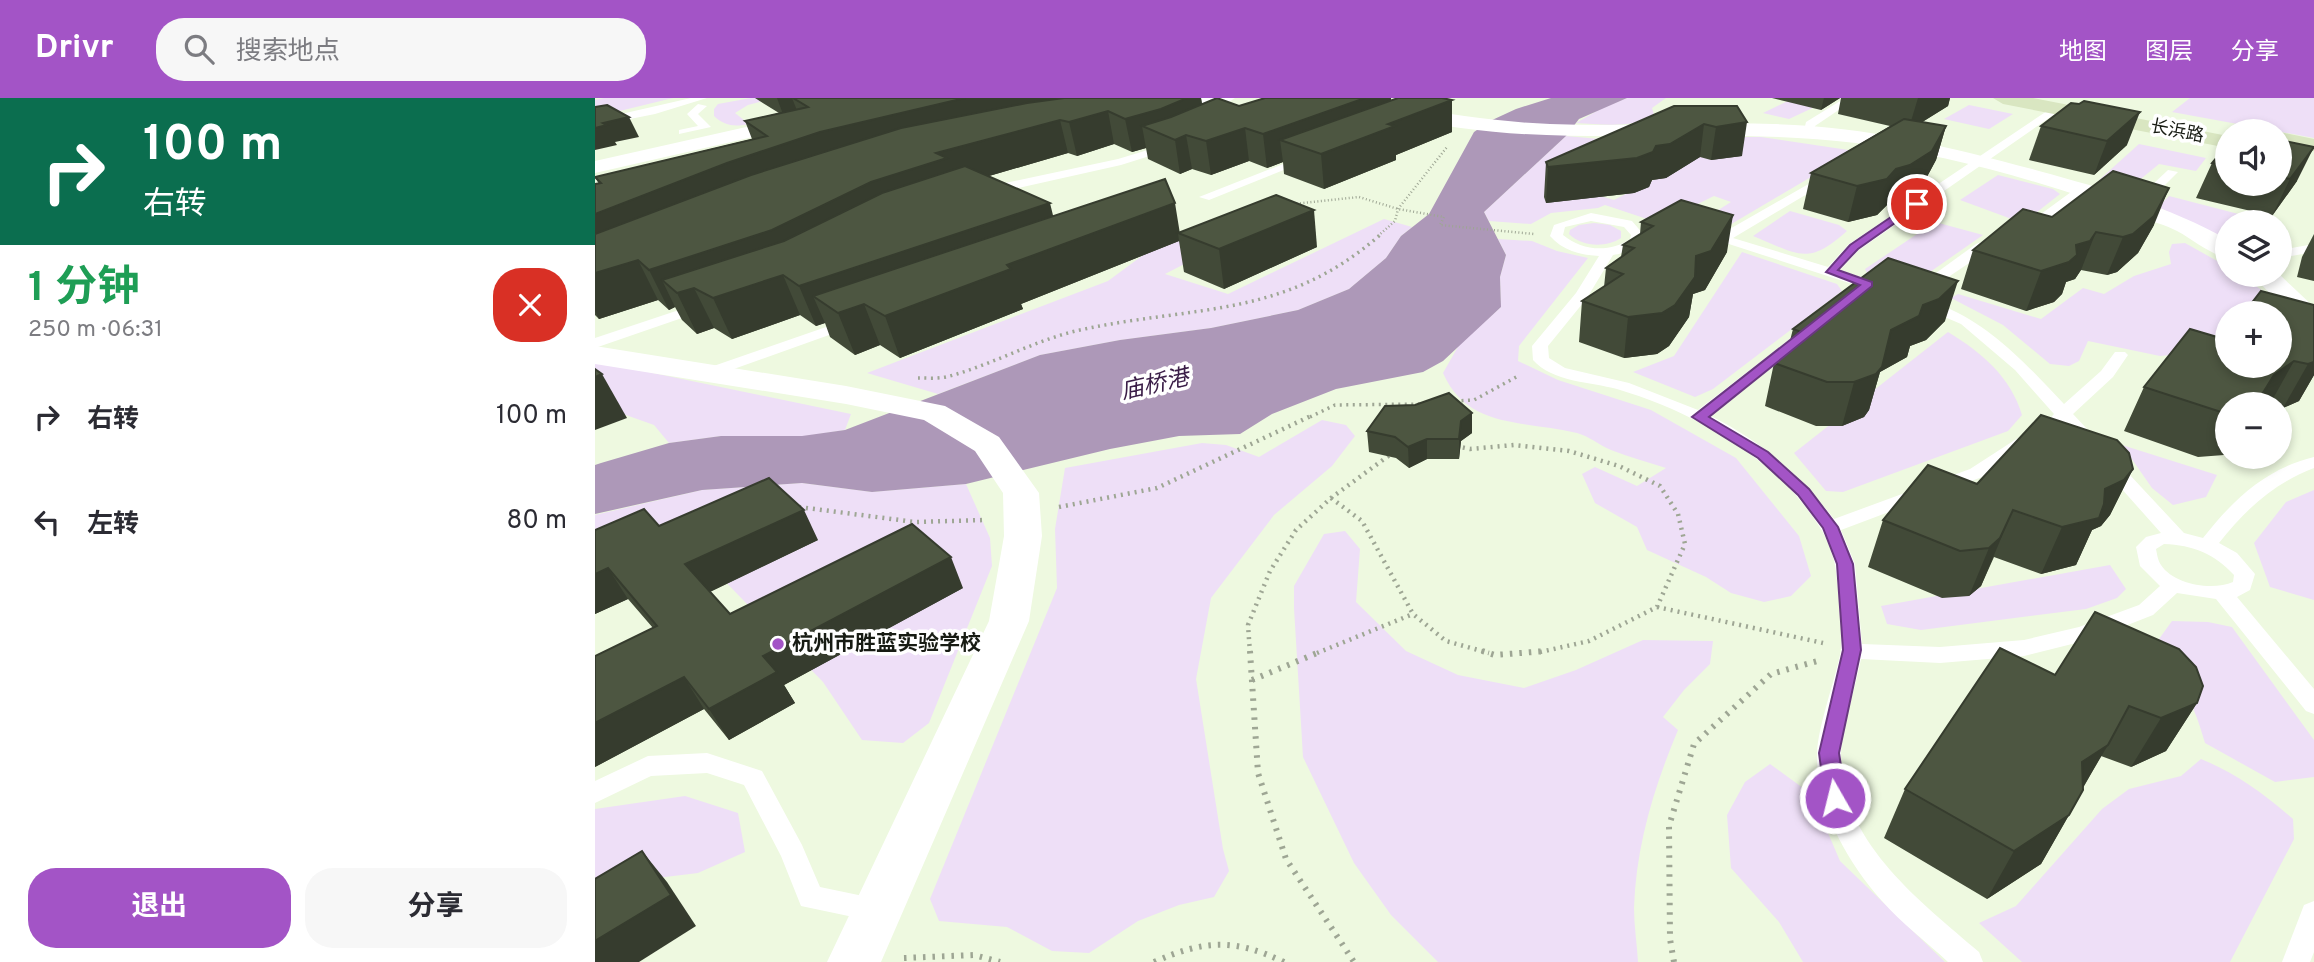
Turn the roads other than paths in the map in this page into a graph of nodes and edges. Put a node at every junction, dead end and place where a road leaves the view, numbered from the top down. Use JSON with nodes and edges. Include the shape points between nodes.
{"nodes":[{"id":1,"x":1226,"y":98,"type":"edge"},
{"id":2,"x":2003,"y":98,"type":"edge"},
{"id":3,"x":1850,"y":99,"type":"edge"},
{"id":4,"x":2059,"y":101,"type":"edge"},
{"id":5,"x":702,"y":102,"type":"edge"},
{"id":6,"x":1394,"y":106,"type":"edge"},
{"id":7,"x":1133,"y":110,"type":"edge"},
{"id":8,"x":651,"y":113,"type":"junction"},
{"id":9,"x":1422,"y":115,"type":"junction"},
{"id":10,"x":822,"y":116,"type":"edge"},
{"id":11,"x":661,"y":119,"type":"dead end"},
{"id":12,"x":595,"y":123,"type":"edge"},
{"id":13,"x":672,"y":125,"type":"dead end"},
{"id":14,"x":1397,"y":125,"type":"edge"},
{"id":15,"x":2215,"y":126,"type":"edge"},
{"id":16,"x":1668,"y":130,"type":"junction"},
{"id":17,"x":1807,"y":133,"type":"junction"},
{"id":18,"x":688,"y":138,"type":"junction"},
{"id":19,"x":2215,"y":139,"type":"edge"},
{"id":20,"x":2292,"y":140,"type":"edge"},
{"id":21,"x":1645,"y":141,"type":"edge"},
{"id":22,"x":1181,"y":142,"type":"edge"},
{"id":23,"x":1887,"y":142,"type":"junction"},
{"id":24,"x":2314,"y":145,"type":"edge"},
{"id":25,"x":1320,"y":153,"type":"edge"},
{"id":26,"x":2292,"y":154,"type":"edge"},
{"id":27,"x":1864,"y":156,"type":"edge"},
{"id":28,"x":2314,"y":158,"type":"edge"},
{"id":29,"x":1980,"y":161,"type":"junction"},
{"id":30,"x":595,"y":167,"type":"edge"},
{"id":31,"x":1840,"y":170,"type":"edge"},
{"id":32,"x":2172,"y":172,"type":"dead end"},
{"id":33,"x":2082,"y":190,"type":"junction"},
{"id":34,"x":971,"y":196,"type":"edge"},
{"id":35,"x":1205,"y":197,"type":"dead end"},
{"id":36,"x":2136,"y":207,"type":"junction"},
{"id":37,"x":1691,"y":232,"type":"edge"},
{"id":38,"x":1722,"y":239,"type":"junction"},
{"id":39,"x":2215,"y":243,"type":"edge"},
{"id":40,"x":2314,"y":248,"type":"edge"},
{"id":41,"x":1609,"y":251,"type":"junction"},
{"id":42,"x":2292,"y":252,"type":"edge"},
{"id":43,"x":1831,"y":272,"type":"junction"},
{"id":44,"x":2278,"y":287,"type":"edge"},
{"id":45,"x":1899,"y":295,"type":"edge"},
{"id":46,"x":720,"y":300,"type":"edge"},
{"id":47,"x":863,"y":317,"type":"edge"},
{"id":48,"x":1826,"y":317,"type":"edge"},
{"id":49,"x":2314,"y":322,"type":"edge"},
{"id":50,"x":595,"y":343,"type":"edge"},
{"id":51,"x":595,"y":355,"type":"edge"},
{"id":52,"x":2120,"y":355,"type":"dead end"},
{"id":53,"x":708,"y":373,"type":"junction"},
{"id":54,"x":2064,"y":416,"type":"junction"},
{"id":55,"x":1699,"y":417,"type":"junction"},
{"id":56,"x":2314,"y":462,"type":"edge"},
{"id":57,"x":1830,"y":527,"type":"junction"},
{"id":58,"x":2177,"y":538,"type":"junction"},
{"id":59,"x":2207,"y":545,"type":"junction"},
{"id":60,"x":2174,"y":584,"type":"junction"},
{"id":61,"x":2224,"y":595,"type":"junction"},
{"id":62,"x":1852,"y":650,"type":"junction"},
{"id":63,"x":2314,"y":705,"type":"edge"},
{"id":64,"x":595,"y":793,"type":"edge"},
{"id":65,"x":877,"y":910,"type":"junction"},
{"id":66,"x":2314,"y":914,"type":"edge"},
{"id":67,"x":854,"y":961,"type":"edge"},
{"id":68,"x":1969,"y":962,"type":"edge"},
{"id":69,"x":2296,"y":962,"type":"edge"}],
"edges":[{"from":1,"to":7,"type":"street"},
{"from":2,"to":4,"type":"main road","name":"长浜路"},
{"from":3,"to":17,"type":"lane","via":[[1809,124]]},
{"from":4,"to":15,"type":"main road","name":"长浜路"},
{"from":4,"to":19,"type":"main road","name":"长浜路"},
{"from":4,"to":29,"type":"lane"},
{"from":5,"to":8,"type":"lane"},
{"from":5,"to":18,"type":"lane","via":[[692,114],[706,127]]},
{"from":6,"to":9,"type":"street"},
{"from":8,"to":11,"type":"lane"},
{"from":8,"to":12,"type":"lane"},
{"from":9,"to":14,"type":"lane"},
{"from":9,"to":16,"type":"street","via":[[1550,130]]},
{"from":10,"to":18,"type":"street"},
{"from":13,"to":18,"type":"lane"},
{"from":16,"to":17,"type":"street"},
{"from":16,"to":21,"type":"lane"},
{"from":17,"to":23,"type":"street"},
{"from":18,"to":30,"type":"street"},
{"from":20,"to":24,"type":"main road"},
{"from":22,"to":34,"type":"lane","via":[[1121,162]]},
{"from":23,"to":27,"type":"lane"},
{"from":23,"to":29,"type":"street"},
{"from":25,"to":35,"type":"lane"},
{"from":26,"to":28,"type":"main road"},
{"from":29,"to":33,"type":"street"},
{"from":29,"to":43,"type":"lane","via":[[1854,247]]},
{"from":31,"to":38,"type":"lane"},
{"from":32,"to":36,"type":"lane"},
{"from":33,"to":36,"type":"street"},
{"from":33,"to":54,"type":"lane","via":[[2034,227],[1981,247],[1909,298],[1966,321],[2021,367]]},
{"from":36,"to":39,"type":"street","via":[[2184,225]]},
{"from":37,"to":38,"type":"lane"},
{"from":38,"to":43,"type":"lane"},
{"from":40,"to":42,"type":"lane"},
{"from":41,"to":41,"type":"lane","via":[[1631,246],[1643,234],[1628,225],[1591,218],[1560,225],[1556,236],[1569,247]]},
{"from":41,"to":55,"type":"lane","via":[[1582,295],[1541,346],[1541,360],[1560,371],[1623,386]]},
{"from":43,"to":45,"type":"lane","via":[[1863,288]]},
{"from":44,"to":49,"type":"street"},
{"from":46,"to":50,"type":"lane"},
{"from":47,"to":53,"type":"lane"},
{"from":48,"to":55,"type":"lane"},
{"from":51,"to":53,"type":"street"},
{"from":52,"to":54,"type":"lane"},
{"from":53,"to":65,"type":"street","via":[[934,413],[988,444],[1021,493],[1023,536],[1009,621]]},
{"from":54,"to":57,"type":"lane","via":[[1976,473]]},
{"from":54,"to":58,"type":"lane"},
{"from":55,"to":57,"type":"lane","via":[[1763,455],[1803,492]]},
{"from":56,"to":59,"type":"lane","via":[[2281,474],[2243,499]]},
{"from":57,"to":62,"type":"lane","via":[[1845,564]]},
{"from":58,"to":59,"type":"lane"},
{"from":58,"to":60,"type":"lane","via":[[2153,541],[2145,556]]},
{"from":59,"to":61,"type":"lane","via":[[2242,570],[2242,586]]},
{"from":60,"to":61,"type":"lane"},
{"from":60,"to":62,"type":"lane","via":[[2146,610],[2084,634],[2024,648],[1940,655]]},
{"from":61,"to":63,"type":"lane"},
{"from":62,"to":68,"type":"lane","via":[[1829,753],[1835,798],[1859,850],[1892,893]]},
{"from":64,"to":65,"type":"lane","via":[[648,766],[707,763],[753,778],[811,897]]},
{"from":65,"to":67,"type":"street"},
{"from":66,"to":69,"type":"lane"}]}
